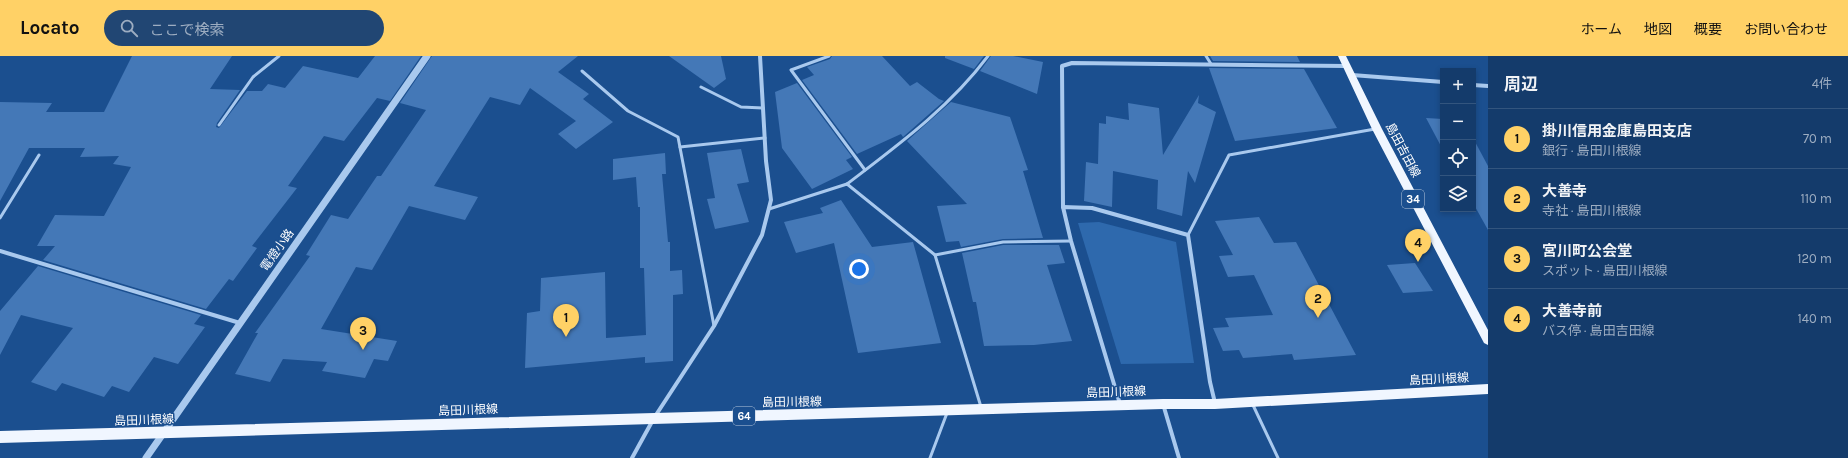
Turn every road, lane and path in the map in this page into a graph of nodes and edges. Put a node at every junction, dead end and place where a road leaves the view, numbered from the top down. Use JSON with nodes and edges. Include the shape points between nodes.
{"nodes":[{"id":1,"x":278,"y":56,"type":"edge"},
{"id":2,"x":428,"y":56,"type":"edge"},
{"id":3,"x":760,"y":56,"type":"edge"},
{"id":4,"x":829,"y":56,"type":"edge"},
{"id":5,"x":988,"y":56,"type":"edge"},
{"id":6,"x":1206,"y":56,"type":"edge"},
{"id":7,"x":1342,"y":56,"type":"edge"},
{"id":8,"x":1211,"y":64,"type":"junction"},
{"id":9,"x":1347,"y":66,"type":"junction"},
{"id":10,"x":582,"y":71,"type":"dead end"},
{"id":11,"x":1351,"y":75,"type":"junction"},
{"id":12,"x":1440,"y":82,"type":"edge"},
{"id":13,"x":1476,"y":84,"type":"edge"},
{"id":14,"x":1488,"y":86,"type":"edge"},
{"id":15,"x":701,"y":87,"type":"dead end"},
{"id":16,"x":763,"y":108,"type":"junction"},
{"id":17,"x":219,"y":125,"type":"dead end"},
{"id":18,"x":1377,"y":129,"type":"junction"},
{"id":19,"x":765,"y":138,"type":"junction"},
{"id":20,"x":680,"y":147,"type":"junction"},
{"id":21,"x":39,"y":155,"type":"dead end"},
{"id":22,"x":865,"y":170,"type":"junction"},
{"id":23,"x":847,"y":184,"type":"junction"},
{"id":24,"x":1063,"y":207,"type":"junction"},
{"id":25,"x":768,"y":208,"type":"junction"},
{"id":26,"x":0,"y":218,"type":"edge"},
{"id":27,"x":1188,"y":235,"type":"junction"},
{"id":28,"x":1071,"y":241,"type":"junction"},
{"id":29,"x":0,"y":251,"type":"edge"},
{"id":30,"x":935,"y":255,"type":"junction"},
{"id":31,"x":240,"y":323,"type":"junction"},
{"id":32,"x":714,"y":326,"type":"junction"},
{"id":33,"x":1488,"y":340,"type":"edge"},
{"id":34,"x":1488,"y":390,"type":"edge"},
{"id":35,"x":1251,"y":400,"type":"junction"},
{"id":36,"x":1163,"y":404,"type":"junction"},
{"id":37,"x":1216,"y":404,"type":"junction"},
{"id":38,"x":1120,"y":405,"type":"junction"},
{"id":39,"x":982,"y":410,"type":"junction"},
{"id":40,"x":948,"y":411,"type":"junction"},
{"id":41,"x":654,"y":418,"type":"junction"},
{"id":42,"x":164,"y":432,"type":"junction"},
{"id":43,"x":0,"y":437,"type":"edge"},
{"id":44,"x":146,"y":458,"type":"edge"},
{"id":45,"x":632,"y":458,"type":"edge"},
{"id":46,"x":930,"y":458,"type":"edge"},
{"id":47,"x":1179,"y":458,"type":"edge"},
{"id":48,"x":1278,"y":458,"type":"edge"}],
"edges":[{"from":1,"to":17,"type":"lane","via":[[253,78]]},
{"from":2,"to":31,"type":"street","name":"電燈小路"},
{"from":3,"to":16,"type":"street"},
{"from":4,"to":22,"type":"lane","via":[[791,70]]},
{"from":5,"to":22,"type":"lane","via":[[973,78],[933,118]]},
{"from":6,"to":8,"type":"lane"},
{"from":7,"to":9,"type":"main road","name":"島田吉田線","number":"34"},
{"from":8,"to":9,"type":"street"},
{"from":8,"to":24,"type":"street","via":[[1072,63],[1062,66]]},
{"from":9,"to":11,"type":"main road","name":"島田吉田線","number":"34"},
{"from":10,"to":20,"type":"lane","via":[[628,111],[678,137]]},
{"from":11,"to":12,"type":"street"},
{"from":11,"to":18,"type":"main road","name":"島田吉田線","number":"34"},
{"from":13,"to":14,"type":"street"},
{"from":15,"to":16,"type":"lane","via":[[741,107]]},
{"from":16,"to":19,"type":"street"},
{"from":18,"to":27,"type":"lane","via":[[1229,155]]},
{"from":18,"to":33,"type":"main road","name":"島田吉田線","number":"34"},
{"from":19,"to":20,"type":"lane"},
{"from":19,"to":25,"type":"street","via":[[771,200]]},
{"from":20,"to":32,"type":"lane"},
{"from":21,"to":26,"type":"lane"},
{"from":22,"to":23,"type":"lane"},
{"from":23,"to":25,"type":"lane"},
{"from":23,"to":30,"type":"lane"},
{"from":24,"to":27,"type":"street","via":[[1092,208]]},
{"from":24,"to":28,"type":"street"},
{"from":25,"to":32,"type":"street","via":[[762,235]]},
{"from":27,"to":37,"type":"street","via":[[1210,382]]},
{"from":28,"to":30,"type":"lane","via":[[1003,242]]},
{"from":28,"to":38,"type":"street"},
{"from":29,"to":31,"type":"street"},
{"from":30,"to":39,"type":"lane"},
{"from":31,"to":42,"type":"street","name":"電燈小路"},
{"from":32,"to":41,"type":"street"},
{"from":34,"to":35,"type":"main road","name":"島田川根線","number":"64"},
{"from":35,"to":37,"type":"main road","name":"島田川根線","number":"64"},
{"from":35,"to":48,"type":"lane"},
{"from":36,"to":37,"type":"main road","name":"島田川根線","number":"64"},
{"from":36,"to":38,"type":"main road","name":"島田川根線","number":"64"},
{"from":36,"to":47,"type":"street"},
{"from":38,"to":39,"type":"main road","name":"島田川根線","number":"64"},
{"from":39,"to":40,"type":"main road","name":"島田川根線","number":"64"},
{"from":40,"to":41,"type":"main road","name":"島田川根線","number":"64"},
{"from":40,"to":46,"type":"lane"},
{"from":41,"to":42,"type":"main road","name":"島田川根線","number":"64"},
{"from":41,"to":45,"type":"street"},
{"from":42,"to":43,"type":"main road","name":"島田川根線","number":"64"},
{"from":42,"to":44,"type":"street","name":"電燈小路"}]}
